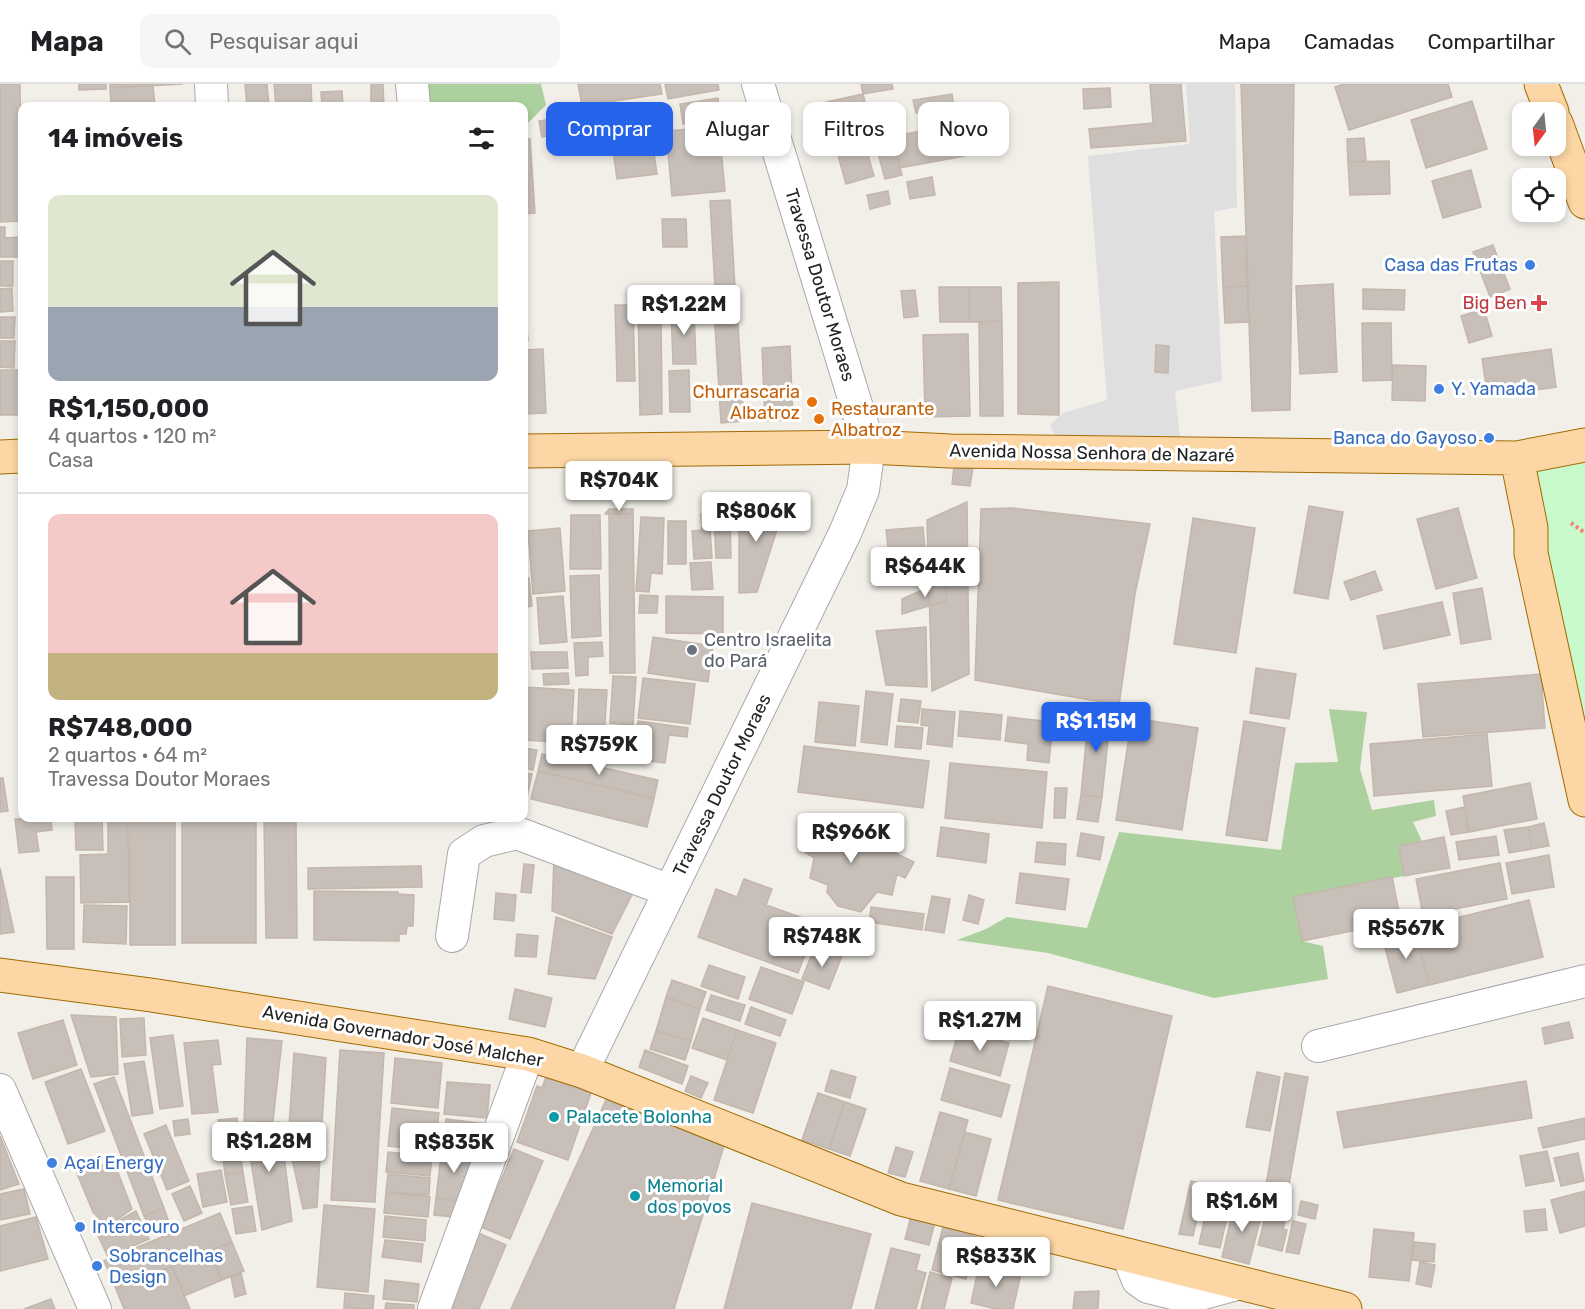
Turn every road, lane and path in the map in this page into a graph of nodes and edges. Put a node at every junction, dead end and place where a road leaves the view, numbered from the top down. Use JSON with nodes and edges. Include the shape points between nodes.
{"nodes":[{"id":1,"x":211,"y":84,"type":"edge"},
{"id":2,"x":412,"y":84,"type":"edge"},
{"id":3,"x":758,"y":84,"type":"edge"},
{"id":4,"x":1541,"y":84,"type":"edge"},
{"id":5,"x":212,"y":102,"type":"edge"},
{"id":6,"x":414,"y":102,"type":"edge"},
{"id":7,"x":1548,"y":102,"type":"edge"},
{"id":8,"x":1566,"y":150,"type":"edge"},
{"id":9,"x":1585,"y":202,"type":"edge"},
{"id":10,"x":1585,"y":445,"type":"edge"},
{"id":11,"x":869,"y":447,"type":"junction"},
{"id":12,"x":528,"y":451,"type":"edge"},
{"id":13,"x":0,"y":456,"type":"edge"},
{"id":14,"x":18,"y":456,"type":"edge"},
{"id":15,"x":1517,"y":458,"type":"junction"},
{"id":16,"x":1571,"y":523,"type":"dead end"},
{"id":17,"x":1531,"y":528,"type":"junction"},
{"id":18,"x":1585,"y":533,"type":"edge"},
{"id":19,"x":1585,"y":737,"type":"edge"},
{"id":20,"x":1585,"y":800,"type":"edge"},
{"id":21,"x":670,"y":891,"type":"junction"},
{"id":22,"x":452,"y":936,"type":"dead end"},
{"id":23,"x":0,"y":975,"type":"edge"},
{"id":24,"x":1585,"y":981,"type":"edge"},
{"id":25,"x":1318,"y":1046,"type":"dead end"},
{"id":26,"x":528,"y":1054,"type":"junction"},
{"id":27,"x":582,"y":1071,"type":"junction"},
{"id":28,"x":0,"y":1090,"type":"edge"},
{"id":29,"x":95,"y":1309,"type":"edge"},
{"id":30,"x":434,"y":1309,"type":"edge"},
{"id":31,"x":1345,"y":1309,"type":"edge"}],
"edges":[{"from":1,"to":5,"type":"street"},
{"from":2,"to":6,"type":"street"},
{"from":3,"to":11,"type":"street","name":"Travessa Doutor Moraes"},
{"from":4,"to":7,"type":"main road"},
{"from":8,"to":9,"type":"main road"},
{"from":10,"to":15,"type":"main road","name":"Avenida Nossa Senhora de Nazaré"},
{"from":11,"to":12,"type":"main road","name":"Avenida Nossa Senhora de Nazaré"},
{"from":11,"to":15,"type":"main road","name":"Avenida Nossa Senhora de Nazaré"},
{"from":11,"to":21,"type":"street","name":"Travessa Doutor Moraes","via":[[863,490],[845,533]]},
{"from":13,"to":14,"type":"main road"},
{"from":15,"to":17,"type":"main road"},
{"from":16,"to":18,"type":"path"},
{"from":17,"to":19,"type":"main road","via":[[1541,548]]},
{"from":17,"to":20,"type":"main road","via":[[1531,553]]},
{"from":21,"to":22,"type":"street","via":[[517,833],[484,841],[464,854]]},
{"from":21,"to":27,"type":"street","name":"Travessa Doutor Moraes"},
{"from":23,"to":26,"type":"main road","name":"Avenida Governador José Malcher"},
{"from":24,"to":25,"type":"street"},
{"from":26,"to":27,"type":"main road","name":"Avenida Governador José Malcher"},
{"from":26,"to":30,"type":"street"},
{"from":27,"to":31,"type":"main road","name":"Avenida Governador José Malcher","via":[[900,1199]]},
{"from":28,"to":29,"type":"street"}]}
